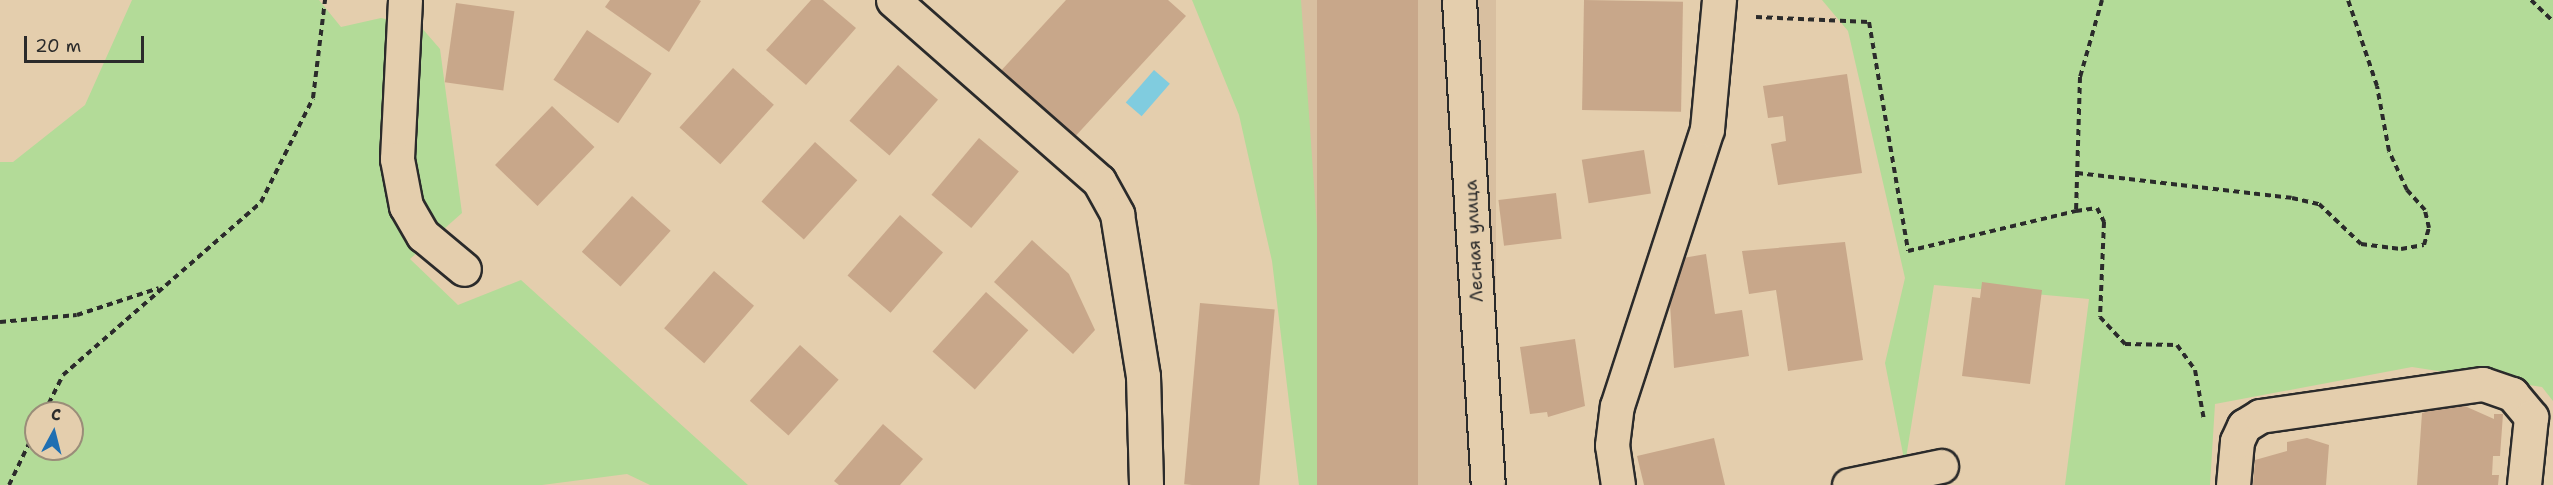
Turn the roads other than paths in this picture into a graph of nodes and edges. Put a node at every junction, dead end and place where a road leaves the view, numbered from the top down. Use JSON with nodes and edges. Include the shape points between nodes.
{"nodes":[{"id":1,"x":405,"y":0,"type":"edge"},
{"id":2,"x":892,"y":0,"type":"edge"},
{"id":3,"x":1459,"y":0,"type":"edge"},
{"id":4,"x":1718,"y":7,"type":"edge"},
{"id":5,"x":464,"y":269,"type":"dead end"},
{"id":6,"x":1941,"y":466,"type":"dead end"},
{"id":7,"x":1488,"y":482,"type":"dead end"},
{"id":8,"x":1146,"y":485,"type":"edge"},
{"id":9,"x":1618,"y":485,"type":"edge"},
{"id":10,"x":1849,"y":485,"type":"edge"},
{"id":11,"x":2233,"y":485,"type":"edge"},
{"id":12,"x":2524,"y":485,"type":"edge"}],
"edges":[{"from":1,"to":5,"type":"street","via":[[397,159],[406,206],[423,235]]},
{"from":2,"to":8,"type":"street","via":[[1099,181],[1118,214],[1143,376]]},
{"from":3,"to":7,"type":"street","name":"Лесная улица"},
{"from":4,"to":9,"type":"street","via":[[1707,129],[1617,406],[1612,445]]},
{"from":6,"to":10,"type":"street"},
{"from":11,"to":12,"type":"street","via":[[2237,441],[2244,426],[2260,416],[2456,384],[2483,384],[2512,394],[2531,417]]}]}
